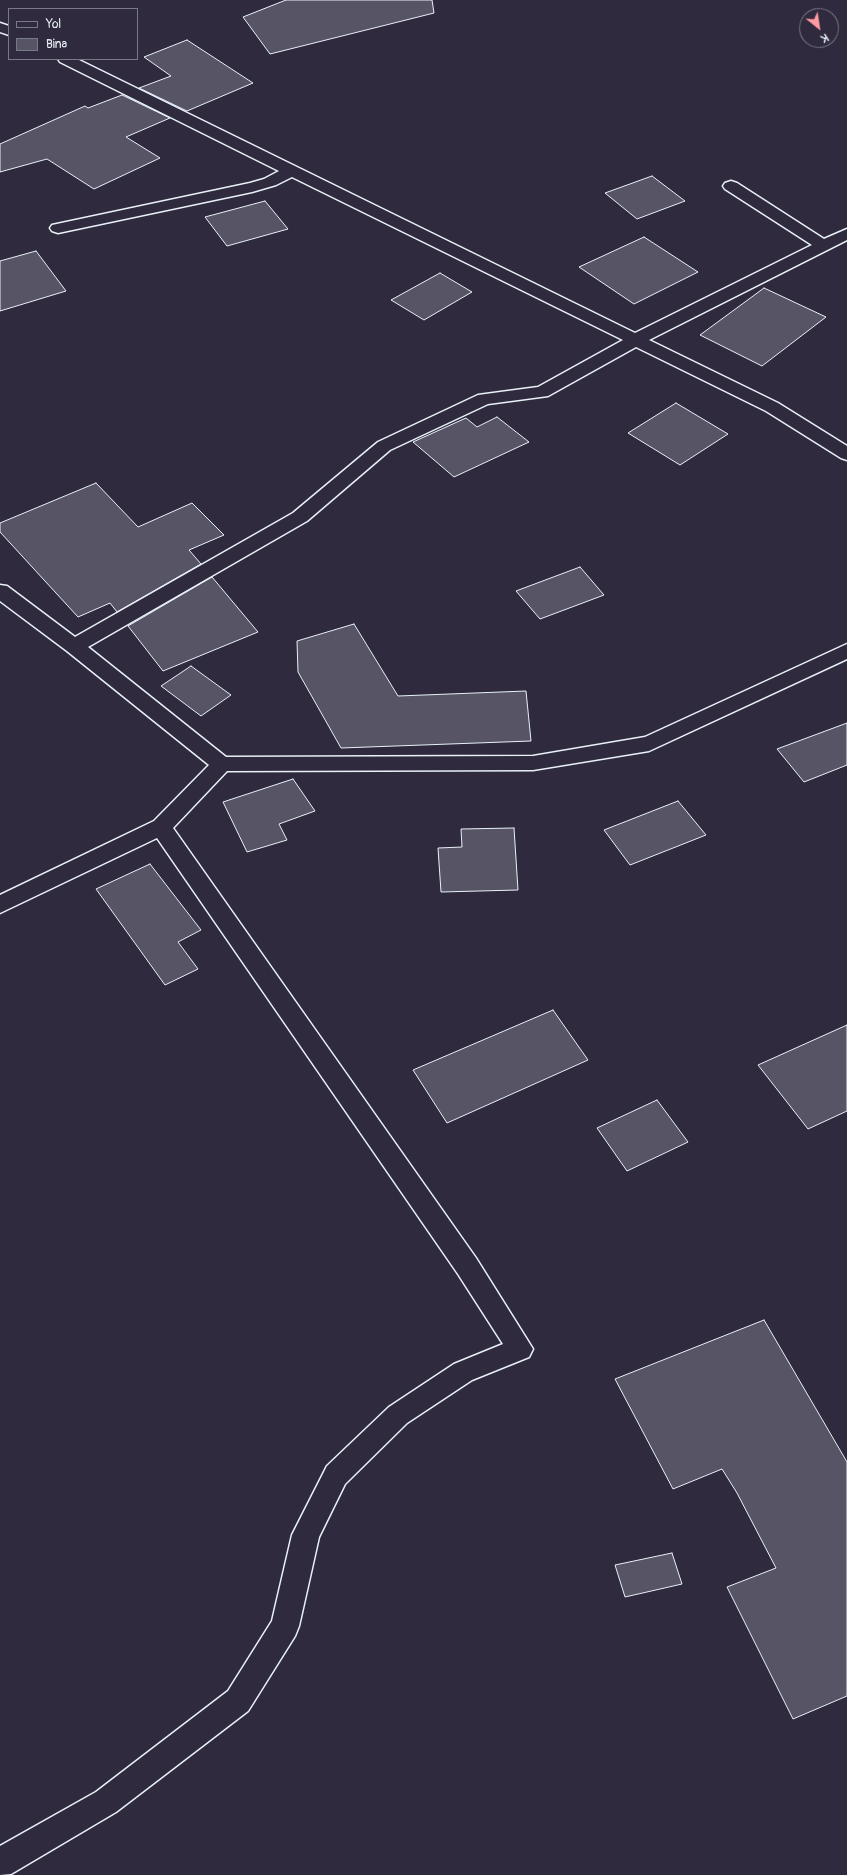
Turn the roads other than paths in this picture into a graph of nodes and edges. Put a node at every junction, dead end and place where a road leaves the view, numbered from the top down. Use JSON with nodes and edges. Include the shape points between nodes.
{"nodes":[{"id":1,"x":67,"y":60,"type":"edge"},
{"id":2,"x":292,"y":170,"type":"junction"},
{"id":3,"x":731,"y":186,"type":"dead end"},
{"id":4,"x":58,"y":228,"type":"dead end"},
{"id":5,"x":847,"y":234,"type":"edge"},
{"id":6,"x":824,"y":246,"type":"junction"},
{"id":7,"x":637,"y":339,"type":"junction"},
{"id":8,"x":847,"y":454,"type":"edge"},
{"id":9,"x":0,"y":591,"type":"edge"},
{"id":10,"x":74,"y":646,"type":"junction"},
{"id":11,"x":847,"y":651,"type":"edge"},
{"id":12,"x":222,"y":764,"type":"junction"},
{"id":13,"x":161,"y":827,"type":"junction"},
{"id":14,"x":0,"y":905,"type":"edge"},
{"id":15,"x":0,"y":1863,"type":"edge"}],
"edges":[{"from":1,"to":2,"type":"street"},
{"from":2,"to":4,"type":"street","via":[[270,182],[252,187]]},
{"from":2,"to":7,"type":"street"},
{"from":3,"to":6,"type":"street"},
{"from":5,"to":6,"type":"street"},
{"from":6,"to":7,"type":"street"},
{"from":7,"to":8,"type":"street","via":[[772,406]]},
{"from":7,"to":10,"type":"street","via":[[542,392],[484,399],[384,446],[300,517]]},
{"from":9,"to":10,"type":"street"},
{"from":10,"to":12,"type":"street"},
{"from":11,"to":12,"type":"street","via":[[649,744],[533,763]]},
{"from":12,"to":13,"type":"street"},
{"from":13,"to":14,"type":"street"},
{"from":13,"to":15,"type":"street","via":[[463,1260],[520,1349],[464,1372],[398,1415],[336,1475],[306,1535],[285,1626],[238,1701],[106,1802]]}]}
